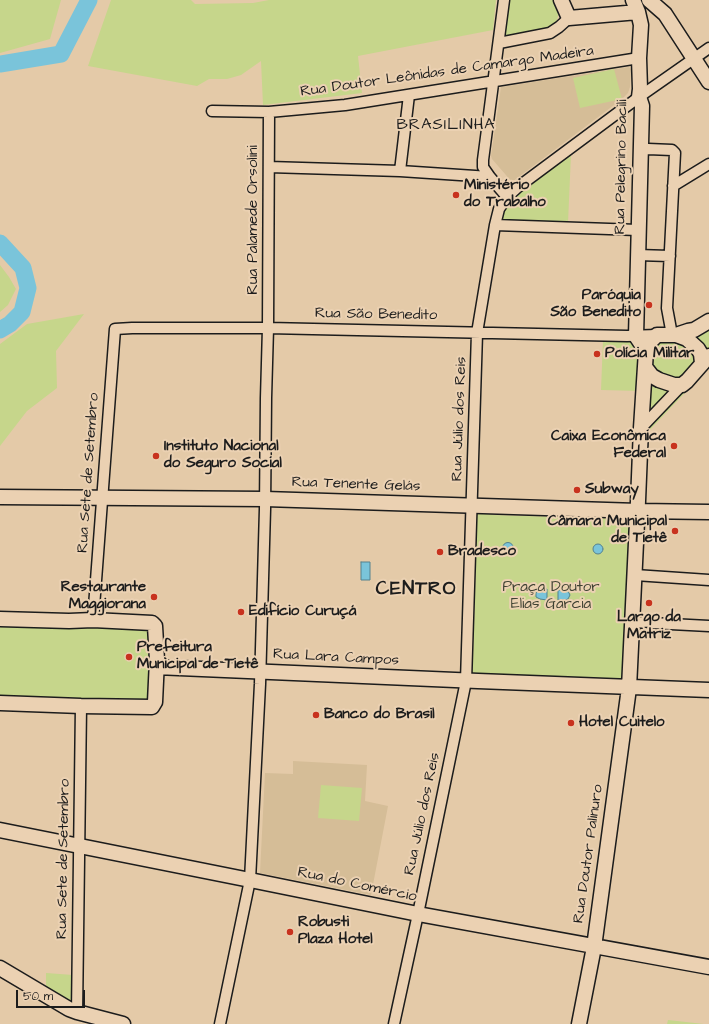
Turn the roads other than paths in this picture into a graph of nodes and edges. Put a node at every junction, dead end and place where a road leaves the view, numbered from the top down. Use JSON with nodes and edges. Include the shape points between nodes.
{"nodes":[{"id":1,"x":504,"y":0,"type":"edge"},
{"id":2,"x":561,"y":0,"type":"edge"},
{"id":3,"x":649,"y":0,"type":"edge"},
{"id":4,"x":636,"y":6,"type":"edge"},
{"id":5,"x":568,"y":18,"type":"junction"},
{"id":6,"x":499,"y":43,"type":"junction"},
{"id":7,"x":709,"y":48,"type":"edge"},
{"id":8,"x":639,"y":58,"type":"junction"},
{"id":9,"x":694,"y":58,"type":"junction"},
{"id":10,"x":494,"y":81,"type":"junction"},
{"id":11,"x":709,"y":82,"type":"edge"},
{"id":12,"x":410,"y":95,"type":"junction"},
{"id":13,"x":639,"y":97,"type":"junction"},
{"id":14,"x":212,"y":111,"type":"dead end"},
{"id":15,"x":270,"y":112,"type":"junction"},
{"id":16,"x":640,"y":153,"type":"junction"},
{"id":17,"x":709,"y":164,"type":"edge"},
{"id":18,"x":269,"y":167,"type":"junction"},
{"id":19,"x":400,"y":171,"type":"junction"},
{"id":20,"x":490,"y":177,"type":"junction"},
{"id":21,"x":673,"y":186,"type":"junction"},
{"id":22,"x":506,"y":197,"type":"junction"},
{"id":23,"x":495,"y":225,"type":"junction"},
{"id":24,"x":638,"y":230,"type":"junction"},
{"id":25,"x":637,"y":255,"type":"junction"},
{"id":26,"x":670,"y":256,"type":"junction"},
{"id":27,"x":709,"y":321,"type":"edge"},
{"id":28,"x":268,"y":328,"type":"junction"},
{"id":29,"x":116,"y":329,"type":"joint"},
{"id":30,"x":477,"y":333,"type":"junction"},
{"id":31,"x":674,"y":335,"type":"junction"},
{"id":32,"x":636,"y":336,"type":"junction"},
{"id":33,"x":657,"y":336,"type":"junction"},
{"id":34,"x":646,"y":351,"type":"junction"},
{"id":35,"x":705,"y":360,"type":"edge"},
{"id":36,"x":645,"y":367,"type":"junction"},
{"id":37,"x":682,"y":385,"type":"junction"},
{"id":38,"x":641,"y":428,"type":"junction"},
{"id":39,"x":0,"y":497,"type":"edge"},
{"id":40,"x":102,"y":498,"type":"junction"},
{"id":41,"x":265,"y":499,"type":"junction"},
{"id":42,"x":472,"y":506,"type":"junction"},
{"id":43,"x":638,"y":511,"type":"junction"},
{"id":44,"x":709,"y":512,"type":"edge"},
{"id":45,"x":635,"y":575,"type":"junction"},
{"id":46,"x":709,"y":580,"type":"edge"},
{"id":47,"x":0,"y":619,"type":"edge"},
{"id":48,"x":93,"y":620,"type":"junction"},
{"id":49,"x":632,"y":622,"type":"junction"},
{"id":50,"x":709,"y":626,"type":"edge"},
{"id":51,"x":156,"y":667,"type":"junction"},
{"id":52,"x":261,"y":672,"type":"junction"},
{"id":53,"x":466,"y":681,"type":"junction"},
{"id":54,"x":629,"y":688,"type":"junction"},
{"id":55,"x":709,"y":690,"type":"edge"},
{"id":56,"x":0,"y":703,"type":"edge"},
{"id":57,"x":81,"y":706,"type":"junction"},
{"id":58,"x":0,"y":830,"type":"edge"},
{"id":59,"x":80,"y":846,"type":"junction"},
{"id":60,"x":250,"y":880,"type":"junction"},
{"id":61,"x":418,"y":914,"type":"junction"},
{"id":62,"x":594,"y":947,"type":"junction"},
{"id":63,"x":709,"y":967,"type":"edge"},
{"id":64,"x":0,"y":968,"type":"edge"},
{"id":65,"x":77,"y":1012,"type":"junction"},
{"id":66,"x":123,"y":1024,"type":"edge"},
{"id":67,"x":220,"y":1024,"type":"edge"},
{"id":68,"x":394,"y":1024,"type":"edge"},
{"id":69,"x":579,"y":1024,"type":"edge"}],
"edges":[{"from":1,"to":6,"type":"street"},
{"from":2,"to":5,"type":"street"},
{"from":3,"to":9,"type":"street","via":[[665,14]]},
{"from":4,"to":5,"type":"street"},
{"from":4,"to":8,"type":"street","name":"Rua Pelegrino Bacili","via":[[641,25]]},
{"from":5,"to":6,"type":"street","via":[[550,33]]},
{"from":6,"to":10,"type":"street"},
{"from":7,"to":9,"type":"street"},
{"from":8,"to":10,"type":"street","name":"Rua Doutor Leônidas de Camargo Madeira"},
{"from":8,"to":13,"type":"street","name":"Rua Pelegrino Bacili"},
{"from":9,"to":11,"type":"street"},
{"from":9,"to":13,"type":"street"},
{"from":10,"to":12,"type":"street","name":"Rua Doutor Leônidas de Camargo Madeira"},
{"from":10,"to":20,"type":"street","via":[[483,160],[483,167]]},
{"from":12,"to":15,"type":"street","name":"Rua Doutor Leônidas de Camargo Madeira","via":[[345,105]]},
{"from":12,"to":19,"type":"street"},
{"from":13,"to":16,"type":"street","name":"Rua Pelegrino Bacili","via":[[642,106]]},
{"from":13,"to":22,"type":"street"},
{"from":14,"to":15,"type":"street","name":"Rua Doutor Leônidas de Camargo Madeira"},
{"from":15,"to":18,"type":"street","name":"Rua Palamede Orsolini"},
{"from":16,"to":21,"type":"street","via":[[648,149],[673,151]]},
{"from":16,"to":24,"type":"street","name":"Rua Pelegrino Bacili"},
{"from":17,"to":21,"type":"street"},
{"from":18,"to":19,"type":"street"},
{"from":18,"to":28,"type":"street","name":"Rua Palamede Orsolini"},
{"from":19,"to":20,"type":"street"},
{"from":20,"to":22,"type":"street"},
{"from":21,"to":26,"type":"street"},
{"from":22,"to":23,"type":"street","name":"Rua Júlio dos Reis","via":[[499,209]]},
{"from":23,"to":24,"type":"street"},
{"from":23,"to":30,"type":"street","name":"Rua Júlio dos Reis"},
{"from":24,"to":25,"type":"street","name":"Rua Pelegrino Bacili"},
{"from":25,"to":26,"type":"street"},
{"from":25,"to":32,"type":"street","name":"Rua Pelegrino Bacili"},
{"from":26,"to":31,"type":"street","via":[[667,308]]},
{"from":27,"to":31,"type":"street","via":[[694,330]]},
{"from":28,"to":29,"type":"street","name":"Rua São Benedito"},
{"from":28,"to":30,"type":"street","name":"Rua São Benedito"},
{"from":28,"to":41,"type":"street","name":"Rua Palamede Orsolini"},
{"from":29,"to":40,"type":"street","name":"Rua Sete de Setembro"},
{"from":30,"to":32,"type":"street","name":"Rua São Benedito"},
{"from":30,"to":42,"type":"street","name":"Rua Júlio dos Reis"},
{"from":31,"to":33,"type":"street"},
{"from":31,"to":35,"type":"street","via":[[687,339]]},
{"from":32,"to":33,"type":"street","name":"Rua São Benedito"},
{"from":32,"to":34,"type":"street"},
{"from":33,"to":34,"type":"street","via":[[648,344]]},
{"from":34,"to":36,"type":"street"},
{"from":35,"to":37,"type":"street"},
{"from":36,"to":37,"type":"street","via":[[659,380]]},
{"from":36,"to":38,"type":"street"},
{"from":37,"to":38,"type":"street"},
{"from":38,"to":43,"type":"street"},
{"from":39,"to":40,"type":"street","name":"Rua Tenente Gelás"},
{"from":40,"to":41,"type":"street","name":"Rua Tenente Gelás"},
{"from":40,"to":48,"type":"street","name":"Rua Sete de Setembro"},
{"from":41,"to":42,"type":"street","name":"Rua Tenente Gelás"},
{"from":41,"to":52,"type":"street","name":"Rua Palamede Orsolini"},
{"from":42,"to":43,"type":"street"},
{"from":42,"to":53,"type":"street"},
{"from":43,"to":44,"type":"street"},
{"from":43,"to":45,"type":"street"},
{"from":45,"to":46,"type":"street"},
{"from":45,"to":49,"type":"street"},
{"from":47,"to":48,"type":"street"},
{"from":48,"to":51,"type":"street","via":[[152,623],[155,626]]},
{"from":49,"to":50,"type":"street"},
{"from":49,"to":54,"type":"street"},
{"from":51,"to":52,"type":"street","name":"Rua Lara Campos"},
{"from":51,"to":57,"type":"street","via":[[155,702],[152,707]]},
{"from":52,"to":53,"type":"street","name":"Rua Lara Campos"},
{"from":52,"to":60,"type":"street","name":"Rua Palamede Orsolini"},
{"from":53,"to":54,"type":"street"},
{"from":53,"to":61,"type":"street","name":"Rua Júlio dos Reis"},
{"from":54,"to":55,"type":"street"},
{"from":54,"to":62,"type":"street","name":"Rua Doutor Palinuro"},
{"from":56,"to":57,"type":"street"},
{"from":57,"to":59,"type":"street","name":"Rua Sete de Setembro"},
{"from":58,"to":59,"type":"street","name":"Rua do Comércio"},
{"from":59,"to":60,"type":"street","name":"Rua do Comércio"},
{"from":59,"to":65,"type":"street","name":"Rua Sete de Setembro"},
{"from":60,"to":61,"type":"street","name":"Rua do Comércio"},
{"from":60,"to":67,"type":"street","name":"Rua Palamede Orsolini"},
{"from":61,"to":62,"type":"street","name":"Rua do Comércio"},
{"from":61,"to":68,"type":"street","name":"Rua Júlio dos Reis"},
{"from":62,"to":63,"type":"street","name":"Rua do Comércio"},
{"from":62,"to":69,"type":"street","name":"Rua Doutor Palinuro"},
{"from":64,"to":65,"type":"street"},
{"from":65,"to":66,"type":"street"}]}
